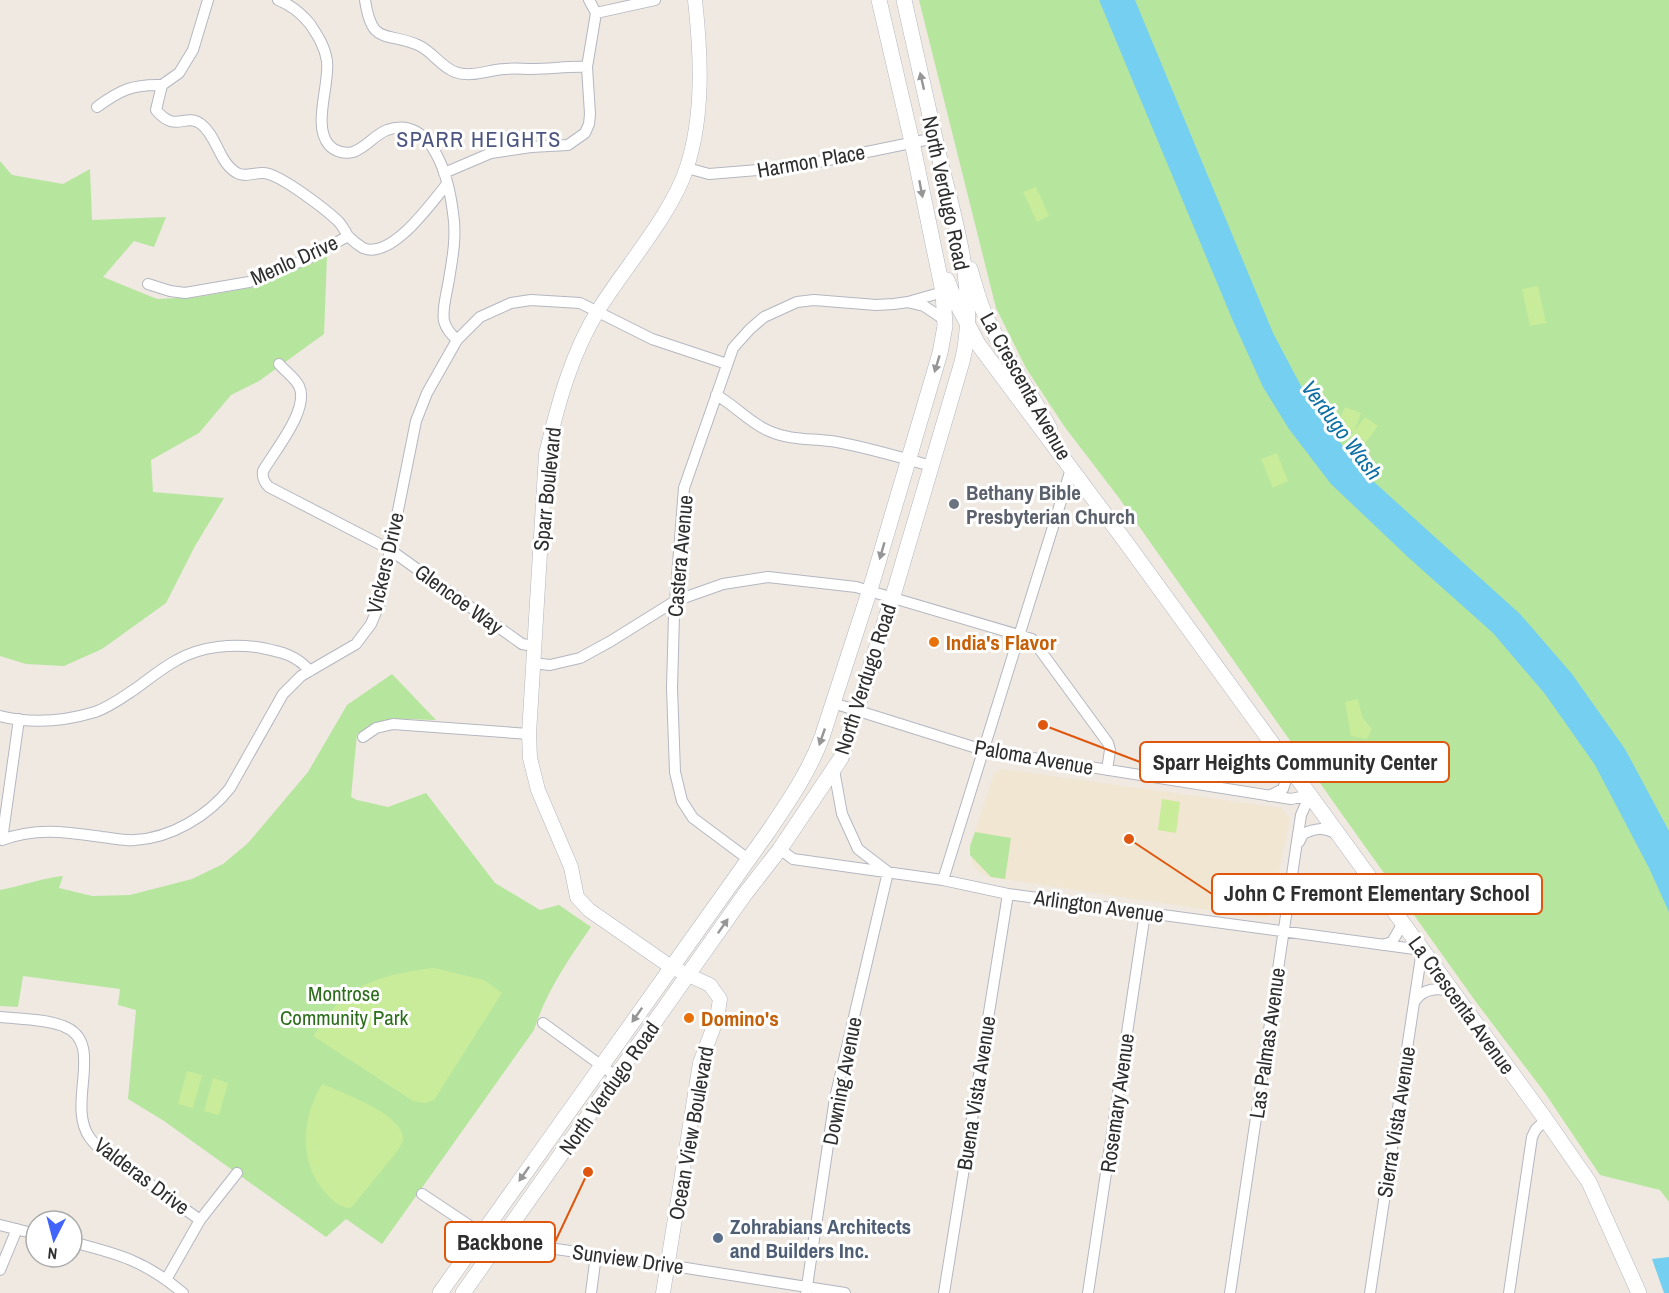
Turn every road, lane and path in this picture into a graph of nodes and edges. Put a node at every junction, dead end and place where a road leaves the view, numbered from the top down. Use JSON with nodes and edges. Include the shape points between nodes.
{"nodes":[{"id":1,"x":208,"y":0,"type":"edge"},
{"id":2,"x":278,"y":0,"type":"edge"},
{"id":3,"x":365,"y":0,"type":"edge"},
{"id":4,"x":589,"y":0,"type":"edge"},
{"id":5,"x":655,"y":0,"type":"edge"},
{"id":6,"x":695,"y":0,"type":"edge"},
{"id":7,"x":879,"y":0,"type":"edge"},
{"id":8,"x":904,"y":0,"type":"edge"},
{"id":9,"x":596,"y":13,"type":"junction"},
{"id":10,"x":587,"y":67,"type":"junction"},
{"id":11,"x":162,"y":85,"type":"junction"},
{"id":12,"x":97,"y":108,"type":"dead end"},
{"id":13,"x":935,"y":138,"type":"junction"},
{"id":14,"x":912,"y":142,"type":"junction"},
{"id":15,"x":687,"y":168,"type":"junction"},
{"id":16,"x":446,"y":178,"type":"junction"},
{"id":17,"x":957,"y":234,"type":"junction"},
{"id":18,"x":348,"y":236,"type":"junction"},
{"id":19,"x":930,"y":236,"type":"junction"},
{"id":20,"x":148,"y":284,"type":"dead end"},
{"id":21,"x":943,"y":292,"type":"junction"},
{"id":22,"x":908,"y":302,"type":"junction"},
{"id":23,"x":597,"y":311,"type":"junction"},
{"id":24,"x":945,"y":320,"type":"junction"},
{"id":25,"x":969,"y":326,"type":"junction"},
{"id":26,"x":457,"y":340,"type":"junction"},
{"id":27,"x":279,"y":364,"type":"dead end"},
{"id":28,"x":727,"y":364,"type":"junction"},
{"id":29,"x":716,"y":395,"type":"junction"},
{"id":30,"x":908,"y":460,"type":"junction"},
{"id":31,"x":931,"y":466,"type":"junction"},
{"id":32,"x":1071,"y":469,"type":"junction"},
{"id":33,"x":389,"y":549,"type":"junction"},
{"id":34,"x":870,"y":590,"type":"junction"},
{"id":35,"x":893,"y":596,"type":"junction"},
{"id":36,"x":675,"y":601,"type":"junction"},
{"id":37,"x":1019,"y":635,"type":"junction"},
{"id":38,"x":534,"y":646,"type":"junction"},
{"id":39,"x":533,"y":663,"type":"junction"},
{"id":40,"x":310,"y":671,"type":"junction"},
{"id":41,"x":833,"y":704,"type":"junction"},
{"id":42,"x":857,"y":711,"type":"junction"},
{"id":43,"x":0,"y":716,"type":"edge"},
{"id":44,"x":19,"y":719,"type":"junction"},
{"id":45,"x":529,"y":734,"type":"junction"},
{"id":46,"x":363,"y":737,"type":"dead end"},
{"id":47,"x":983,"y":750,"type":"junction"},
{"id":48,"x":1290,"y":768,"type":"junction"},
{"id":49,"x":834,"y":770,"type":"junction"},
{"id":50,"x":1107,"y":770,"type":"junction"},
{"id":51,"x":1310,"y":795,"type":"junction"},
{"id":52,"x":1268,"y":796,"type":"junction"},
{"id":53,"x":1339,"y":835,"type":"junction"},
{"id":54,"x":1296,"y":848,"type":"junction"},
{"id":55,"x":780,"y":849,"type":"junction"},
{"id":56,"x":748,"y":860,"type":"junction"},
{"id":57,"x":888,"y":872,"type":"junction"},
{"id":58,"x":943,"y":880,"type":"junction"},
{"id":59,"x":1008,"y":894,"type":"junction"},
{"id":60,"x":577,"y":897,"type":"joint"},
{"id":61,"x":1145,"y":913,"type":"junction"},
{"id":62,"x":1403,"y":923,"type":"junction"},
{"id":63,"x":1283,"y":930,"type":"junction"},
{"id":64,"x":1382,"y":945,"type":"junction"},
{"id":65,"x":1422,"y":950,"type":"junction"},
{"id":66,"x":671,"y":967,"type":"junction"},
{"id":67,"x":690,"y":974,"type":"junction"},
{"id":68,"x":1453,"y":992,"type":"junction"},
{"id":69,"x":1414,"y":1004,"type":"junction"},
{"id":70,"x":0,"y":1017,"type":"edge"},
{"id":71,"x":543,"y":1023,"type":"dead end"},
{"id":72,"x":602,"y":1065,"type":"junction"},
{"id":73,"x":617,"y":1077,"type":"junction"},
{"id":74,"x":1546,"y":1120,"type":"junction"},
{"id":75,"x":237,"y":1173,"type":"dead end"},
{"id":76,"x":422,"y":1194,"type":"dead end"},
{"id":77,"x":200,"y":1220,"type":"junction"},
{"id":78,"x":0,"y":1225,"type":"edge"},
{"id":79,"x":17,"y":1229,"type":"junction"},
{"id":80,"x":24,"y":1231,"type":"edge"},
{"id":81,"x":482,"y":1234,"type":"junction"},
{"id":82,"x":500,"y":1241,"type":"junction"},
{"id":83,"x":84,"y":1245,"type":"edge"},
{"id":84,"x":596,"y":1255,"type":"junction"},
{"id":85,"x":668,"y":1265,"type":"junction"},
{"id":86,"x":0,"y":1270,"type":"edge"},
{"id":87,"x":166,"y":1278,"type":"junction"},
{"id":88,"x":807,"y":1290,"type":"edge"},
{"id":89,"x":182,"y":1293,"type":"edge"},
{"id":90,"x":440,"y":1293,"type":"edge"},
{"id":91,"x":464,"y":1293,"type":"edge"},
{"id":92,"x":591,"y":1293,"type":"edge"},
{"id":93,"x":663,"y":1293,"type":"edge"},
{"id":94,"x":845,"y":1293,"type":"edge"},
{"id":95,"x":944,"y":1293,"type":"edge"},
{"id":96,"x":1088,"y":1293,"type":"edge"},
{"id":97,"x":1230,"y":1293,"type":"edge"},
{"id":98,"x":1370,"y":1293,"type":"edge"},
{"id":99,"x":1509,"y":1293,"type":"edge"},
{"id":100,"x":1639,"y":1293,"type":"edge"}],
"edges":[{"from":1,"to":11,"type":"street","via":[[193,50],[179,73]]},
{"from":2,"to":16,"type":"street","via":[[303,16],[324,47],[327,80],[322,117],[323,135],[329,146],[351,153],[386,130],[412,128],[433,148]]},
{"from":3,"to":10,"type":"street","via":[[373,28],[383,37],[430,51],[458,73]]},
{"from":4,"to":9,"type":"street"},
{"from":5,"to":9,"type":"street"},
{"from":6,"to":15,"type":"street","name":"Sparr Boulevard","via":[[700,42],[698,94],[696,129]]},
{"from":7,"to":14,"type":"main road","name":"North Verdugo Road"},
{"from":13,"to":8,"type":"main road","name":"North Verdugo Road","one_way":true},
{"from":9,"to":10,"type":"street","name":"Menlo Drive"},
{"from":10,"to":16,"type":"street","name":"Menlo Drive","via":[[590,120],[585,133],[574,143],[491,153]]},
{"from":11,"to":12,"type":"street","via":[[144,84],[117,92]]},
{"from":11,"to":18,"type":"street","via":[[156,110],[163,118],[173,123],[190,120],[201,124],[238,174],[265,173],[280,178],[339,222]]},
{"from":13,"to":14,"type":"street","name":"Harmon Place"},
{"from":13,"to":17,"type":"main road","name":"North Verdugo Road"},
{"from":14,"to":15,"type":"street","name":"Harmon Place","via":[[794,167],[709,174]]},
{"from":14,"to":19,"type":"main road","name":"North Verdugo Road","one_way":true},
{"from":15,"to":23,"type":"street","name":"Sparr Boulevard","via":[[654,229]]},
{"from":16,"to":18,"type":"street","name":"Menlo Drive","via":[[396,240],[382,248],[363,248]]},
{"from":16,"to":26,"type":"street","via":[[455,236],[444,321]]},
{"from":17,"to":25,"type":"main road","name":"North Verdugo Road"},
{"from":17,"to":32,"type":"main road","name":"La Crescenta Avenue","via":[[985,315]]},
{"from":18,"to":20,"type":"street","name":"Menlo Drive","via":[[309,258],[249,282],[185,293]]},
{"from":19,"to":21,"type":"main road","name":"North Verdugo Road"},
{"from":19,"to":25,"type":"main road","name":"La Crescenta Avenue"},
{"from":21,"to":22,"type":"street","name":"Castera Avenue"},
{"from":21,"to":24,"type":"main road","name":"North Verdugo Road"},
{"from":22,"to":24,"type":"street","name":"Castera Avenue","via":[[924,306]]},
{"from":22,"to":28,"type":"street","name":"Castera Avenue","via":[[797,302],[768,315],[750,329]]},
{"from":23,"to":26,"type":"street","name":"Vickers Drive","via":[[580,303],[511,303],[480,317]]},
{"from":23,"to":28,"type":"street","name":"Vickers Drive","via":[[652,339]]},
{"from":23,"to":38,"type":"street","name":"Sparr Boulevard","via":[[572,361],[546,454]]},
{"from":24,"to":30,"type":"main road","name":"North Verdugo Road","one_way":true,"via":[[940,353]]},
{"from":25,"to":31,"type":"main road","name":"North Verdugo Road"},
{"from":25,"to":32,"type":"main road","name":"La Crescenta Avenue","via":[[978,344]]},
{"from":26,"to":33,"type":"street","name":"Vickers Drive","via":[[416,421]]},
{"from":27,"to":33,"type":"street","name":"Glencoe Way","via":[[298,384],[301,407],[262,477],[269,487]]},
{"from":28,"to":29,"type":"street","name":"Castera Avenue"},
{"from":29,"to":30,"type":"street","via":[[770,432],[862,447]]},
{"from":29,"to":36,"type":"street","name":"Castera Avenue","via":[[684,488]]},
{"from":30,"to":31,"type":"street"},
{"from":30,"to":34,"type":"main road","name":"North Verdugo Road","one_way":true},
{"from":31,"to":35,"type":"main road","name":"North Verdugo Road"},
{"from":32,"to":37,"type":"street"},
{"from":32,"to":48,"type":"main road","name":"La Crescenta Avenue"},
{"from":33,"to":38,"type":"street","name":"Glencoe Way","via":[[522,644]]},
{"from":33,"to":40,"type":"street","name":"Vickers Drive","via":[[380,605],[371,624],[356,644]]},
{"from":34,"to":35,"type":"street"},
{"from":34,"to":36,"type":"street","via":[[768,577],[723,584]]},
{"from":34,"to":41,"type":"main road","name":"North Verdugo Road"},
{"from":35,"to":37,"type":"street"},
{"from":35,"to":42,"type":"main road","name":"North Verdugo Road"},
{"from":36,"to":39,"type":"street","via":[[580,658],[550,665]]},
{"from":36,"to":56,"type":"street","name":"Castera Avenue","via":[[672,688],[675,772],[682,801],[693,818]]},
{"from":37,"to":47,"type":"street"},
{"from":37,"to":50,"type":"street","via":[[1034,641],[1104,737],[1110,750]]},
{"from":38,"to":39,"type":"street","name":"Sparr Boulevard"},
{"from":39,"to":45,"type":"street","name":"Sparr Boulevard"},
{"from":40,"to":44,"type":"street","via":[[300,659],[260,648],[240,645],[204,649],[177,659],[96,711],[48,721]]},
{"from":40,"to":44,"type":"street","name":"Vickers Drive","via":[[283,694],[221,799],[199,817],[153,837],[134,840],[45,830],[2,840]]},
{"from":41,"to":42,"type":"street","name":"Paloma Avenue"},
{"from":41,"to":56,"type":"main road","name":"North Verdugo Road","one_way":true,"via":[[813,762]]},
{"from":42,"to":47,"type":"street","name":"Paloma Avenue"},
{"from":42,"to":49,"type":"main road","name":"North Verdugo Road"},
{"from":43,"to":44,"type":"street"},
{"from":45,"to":46,"type":"street","via":[[393,724],[376,728]]},
{"from":45,"to":60,"type":"street","name":"Sparr Boulevard","via":[[538,790],[571,867]]},
{"from":47,"to":50,"type":"street","name":"Paloma Avenue"},
{"from":47,"to":58,"type":"street"},
{"from":48,"to":51,"type":"main road","name":"La Crescenta Avenue"},
{"from":48,"to":52,"type":"street","via":[[1283,789]]},
{"from":49,"to":55,"type":"main road","name":"North Verdugo Road"},
{"from":49,"to":57,"type":"street","via":[[842,814],[858,849]]},
{"from":50,"to":52,"type":"street","name":"Paloma Avenue"},
{"from":51,"to":52,"type":"street","name":"Paloma Avenue","via":[[1291,799]]},
{"from":51,"to":53,"type":"main road","name":"La Crescenta Avenue"},
{"from":51,"to":54,"type":"street","name":"Las Palmas Avenue","via":[[1301,815]]},
{"from":53,"to":54,"type":"street","via":[[1326,829],[1310,831],[1303,834]]},
{"from":53,"to":62,"type":"main road","name":"La Crescenta Avenue"},
{"from":54,"to":63,"type":"street","name":"Las Palmas Avenue"},
{"from":55,"to":57,"type":"street","name":"Arlington Avenue","via":[[793,859]]},
{"from":67,"to":55,"type":"main road","name":"North Verdugo Road","one_way":true},
{"from":56,"to":66,"type":"main road","name":"North Verdugo Road"},
{"from":57,"to":58,"type":"street","name":"Arlington Avenue"},
{"from":57,"to":88,"type":"street","name":"Downing Avenue","via":[[835,1098]]},
{"from":58,"to":59,"type":"street","name":"Arlington Avenue"},
{"from":59,"to":61,"type":"street","name":"Arlington Avenue"},
{"from":59,"to":95,"type":"street","name":"Buena Vista Avenue"},
{"from":60,"to":66,"type":"street","name":"Ocean View Boulevard","via":[[589,910]]},
{"from":61,"to":63,"type":"street","name":"Arlington Avenue"},
{"from":61,"to":96,"type":"street","name":"Rosemary Avenue"},
{"from":62,"to":64,"type":"street","via":[[1392,942]]},
{"from":62,"to":65,"type":"main road","name":"La Crescenta Avenue"},
{"from":63,"to":64,"type":"street","name":"Arlington Avenue"},
{"from":63,"to":97,"type":"street","name":"Las Palmas Avenue"},
{"from":64,"to":65,"type":"street","name":"Arlington Avenue"},
{"from":65,"to":68,"type":"main road","name":"La Crescenta Avenue"},
{"from":65,"to":69,"type":"street","name":"Sierra Vista Avenue"},
{"from":66,"to":67,"type":"street","name":"Ocean View Boulevard"},
{"from":66,"to":72,"type":"main road","name":"North Verdugo Road","one_way":true},
{"from":67,"to":73,"type":"main road","name":"North Verdugo Road"},
{"from":67,"to":85,"type":"street","name":"Ocean View Boulevard","via":[[711,985],[720,999],[720,1009],[700,1063]]},
{"from":68,"to":69,"type":"street","via":[[1428,990]]},
{"from":68,"to":74,"type":"main road","name":"La Crescenta Avenue"},
{"from":69,"to":98,"type":"street","name":"Sierra Vista Avenue"},
{"from":70,"to":77,"type":"street","name":"Valderas Drive","via":[[62,1026],[76,1035],[85,1056],[80,1102],[82,1123],[90,1138]]},
{"from":71,"to":72,"type":"street"},
{"from":72,"to":73,"type":"street"},
{"from":72,"to":81,"type":"main road","name":"North Verdugo Road","one_way":true},
{"from":73,"to":82,"type":"main road","name":"North Verdugo Road"},
{"from":74,"to":99,"type":"street","via":[[1532,1137]]},
{"from":74,"to":100,"type":"main road","name":"La Crescenta Avenue","via":[[1589,1182]]},
{"from":75,"to":77,"type":"street"},
{"from":76,"to":81,"type":"street","name":"Sunview Drive"},
{"from":77,"to":87,"type":"street"},
{"from":78,"to":79,"type":"street"},
{"from":79,"to":80,"type":"street"},
{"from":79,"to":86,"type":"street"},
{"from":81,"to":82,"type":"street","name":"Sunview Drive"},
{"from":81,"to":90,"type":"main road","name":"North Verdugo Road"},
{"from":82,"to":84,"type":"street","name":"Sunview Drive"},
{"from":82,"to":91,"type":"main road","name":"North Verdugo Road"},
{"from":83,"to":87,"type":"street","via":[[119,1254]]},
{"from":84,"to":85,"type":"street","name":"Sunview Drive"},
{"from":84,"to":92,"type":"street"},
{"from":85,"to":88,"type":"street","name":"Sunview Drive"},
{"from":85,"to":93,"type":"street","name":"Ocean View Boulevard"},
{"from":87,"to":89,"type":"street"},
{"from":88,"to":94,"type":"street","name":"Sunview Drive"}]}
